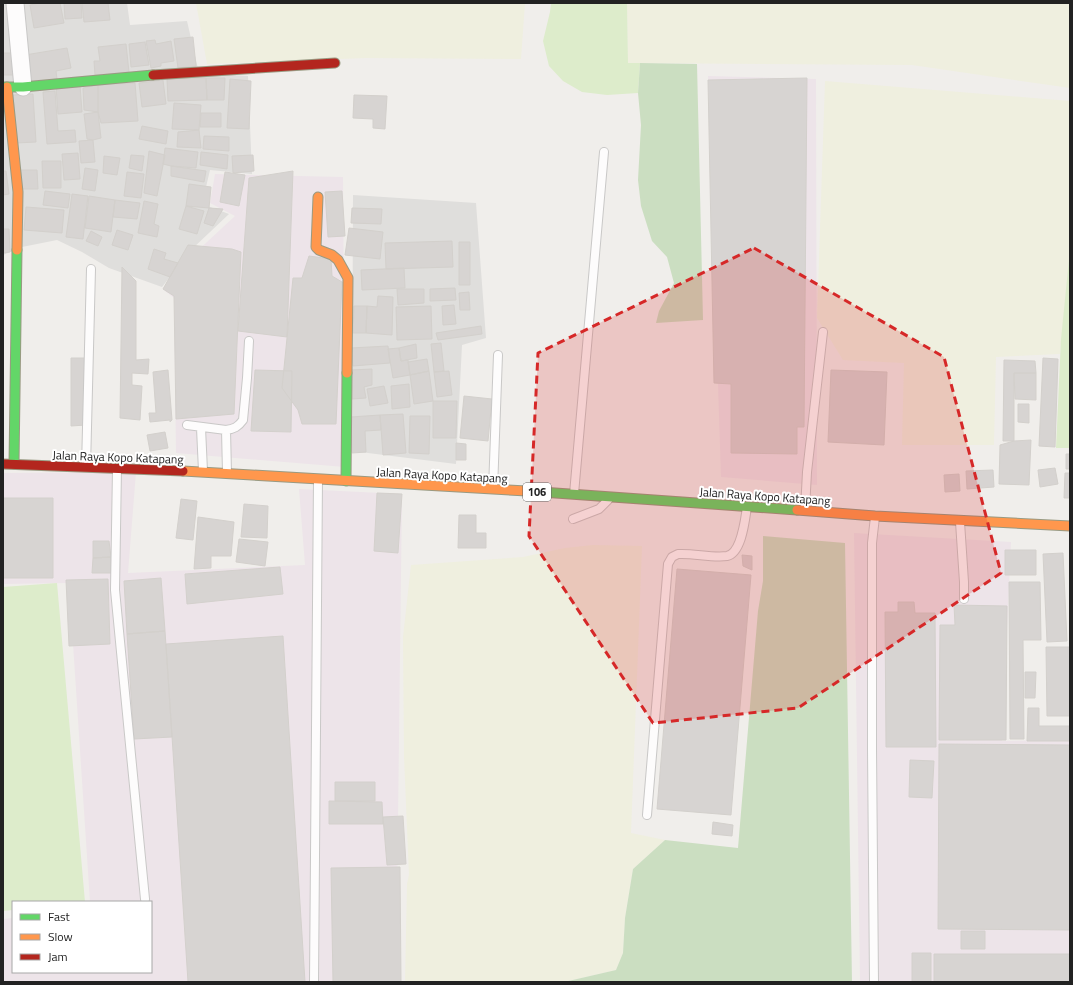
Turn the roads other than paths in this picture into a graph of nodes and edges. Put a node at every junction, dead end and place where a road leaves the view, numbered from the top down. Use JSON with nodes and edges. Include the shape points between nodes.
{"nodes":[{"id":1,"x":16,"y":3,"type":"edge"},
{"id":2,"x":335,"y":63,"type":"dead end"},
{"id":3,"x":11,"y":87,"type":"edge"},
{"id":4,"x":604,"y":152,"type":"dead end"},
{"id":5,"x":318,"y":197,"type":"dead end"},
{"id":6,"x":91,"y":269,"type":"dead end"},
{"id":7,"x":823,"y":332,"type":"dead end"},
{"id":8,"x":248,"y":341,"type":"dead end"},
{"id":9,"x":498,"y":355,"type":"dead end"},
{"id":10,"x":187,"y":425,"type":"dead end"},
{"id":11,"x":201,"y":428,"type":"junction"},
{"id":12,"x":226,"y":430,"type":"junction"},
{"id":13,"x":3,"y":464,"type":"edge"},
{"id":14,"x":14,"y":464,"type":"junction"},
{"id":15,"x":86,"y":468,"type":"junction"},
{"id":16,"x":117,"y":469,"type":"junction"},
{"id":17,"x":203,"y":472,"type":"junction"},
{"id":18,"x":227,"y":473,"type":"junction"},
{"id":19,"x":318,"y":480,"type":"junction"},
{"id":20,"x":346,"y":481,"type":"junction"},
{"id":21,"x":493,"y":490,"type":"junction"},
{"id":22,"x":574,"y":494,"type":"junction"},
{"id":23,"x":612,"y":497,"type":"junction"},
{"id":24,"x":747,"y":506,"type":"junction"},
{"id":25,"x":804,"y":512,"type":"junction"},
{"id":26,"x":875,"y":516,"type":"junction"},
{"id":27,"x":573,"y":520,"type":"dead end"},
{"id":28,"x":959,"y":520,"type":"junction"},
{"id":29,"x":1070,"y":526,"type":"edge"},
{"id":30,"x":964,"y":599,"type":"dead end"},
{"id":31,"x":647,"y":815,"type":"dead end"},
{"id":32,"x":145,"y":899,"type":"dead end"},
{"id":33,"x":314,"y":982,"type":"edge"},
{"id":34,"x":874,"y":982,"type":"edge"}],
"edges":[{"from":1,"to":3,"type":"street"},
{"from":2,"to":3,"type":"main road"},
{"from":3,"to":14,"type":"main road","via":[[18,192]]},
{"from":4,"to":22,"type":"lane"},
{"from":5,"to":20,"type":"main road","via":[[317,249],[340,259],[348,278]]},
{"from":6,"to":15,"type":"lane"},
{"from":7,"to":25,"type":"lane"},
{"from":8,"to":12,"type":"lane","via":[[243,420],[234,429]]},
{"from":9,"to":21,"type":"lane"},
{"from":10,"to":11,"type":"lane"},
{"from":11,"to":12,"type":"lane"},
{"from":11,"to":17,"type":"lane"},
{"from":12,"to":18,"type":"lane"},
{"from":13,"to":14,"type":"main road","name":"Jalan Raya Kopo Katapang","number":"106"},
{"from":14,"to":15,"type":"main road","name":"Jalan Raya Kopo Katapang","number":"106"},
{"from":15,"to":16,"type":"main road","name":"Jalan Raya Kopo Katapang","number":"106"},
{"from":16,"to":17,"type":"main road","name":"Jalan Raya Kopo Katapang","number":"106"},
{"from":16,"to":32,"type":"lane","via":[[115,590]]},
{"from":17,"to":18,"type":"main road","name":"Jalan Raya Kopo Katapang","number":"106"},
{"from":18,"to":19,"type":"main road","name":"Jalan Raya Kopo Katapang","number":"106"},
{"from":19,"to":20,"type":"main road","name":"Jalan Raya Kopo Katapang","number":"106"},
{"from":19,"to":33,"type":"lane"},
{"from":20,"to":21,"type":"main road","name":"Jalan Raya Kopo Katapang","number":"106"},
{"from":21,"to":22,"type":"main road","name":"Jalan Raya Kopo Katapang","number":"106"},
{"from":22,"to":23,"type":"main road","name":"Jalan Raya Kopo Katapang","number":"106"},
{"from":23,"to":24,"type":"main road","name":"Jalan Raya Kopo Katapang","number":"106"},
{"from":23,"to":27,"type":"lane","via":[[599,509]]},
{"from":24,"to":25,"type":"main road","name":"Jalan Raya Kopo Katapang","number":"106"},
{"from":24,"to":31,"type":"lane","via":[[743,534],[732,554],[678,554],[672,557],[668,564]]},
{"from":25,"to":26,"type":"main road","name":"Jalan Raya Kopo Katapang","number":"106"},
{"from":26,"to":28,"type":"main road","name":"Jalan Raya Kopo Katapang","number":"106"},
{"from":26,"to":34,"type":"lane","via":[[872,543]]},
{"from":28,"to":29,"type":"main road","name":"Jalan Raya Kopo Katapang","number":"106"},
{"from":28,"to":30,"type":"lane"}]}
